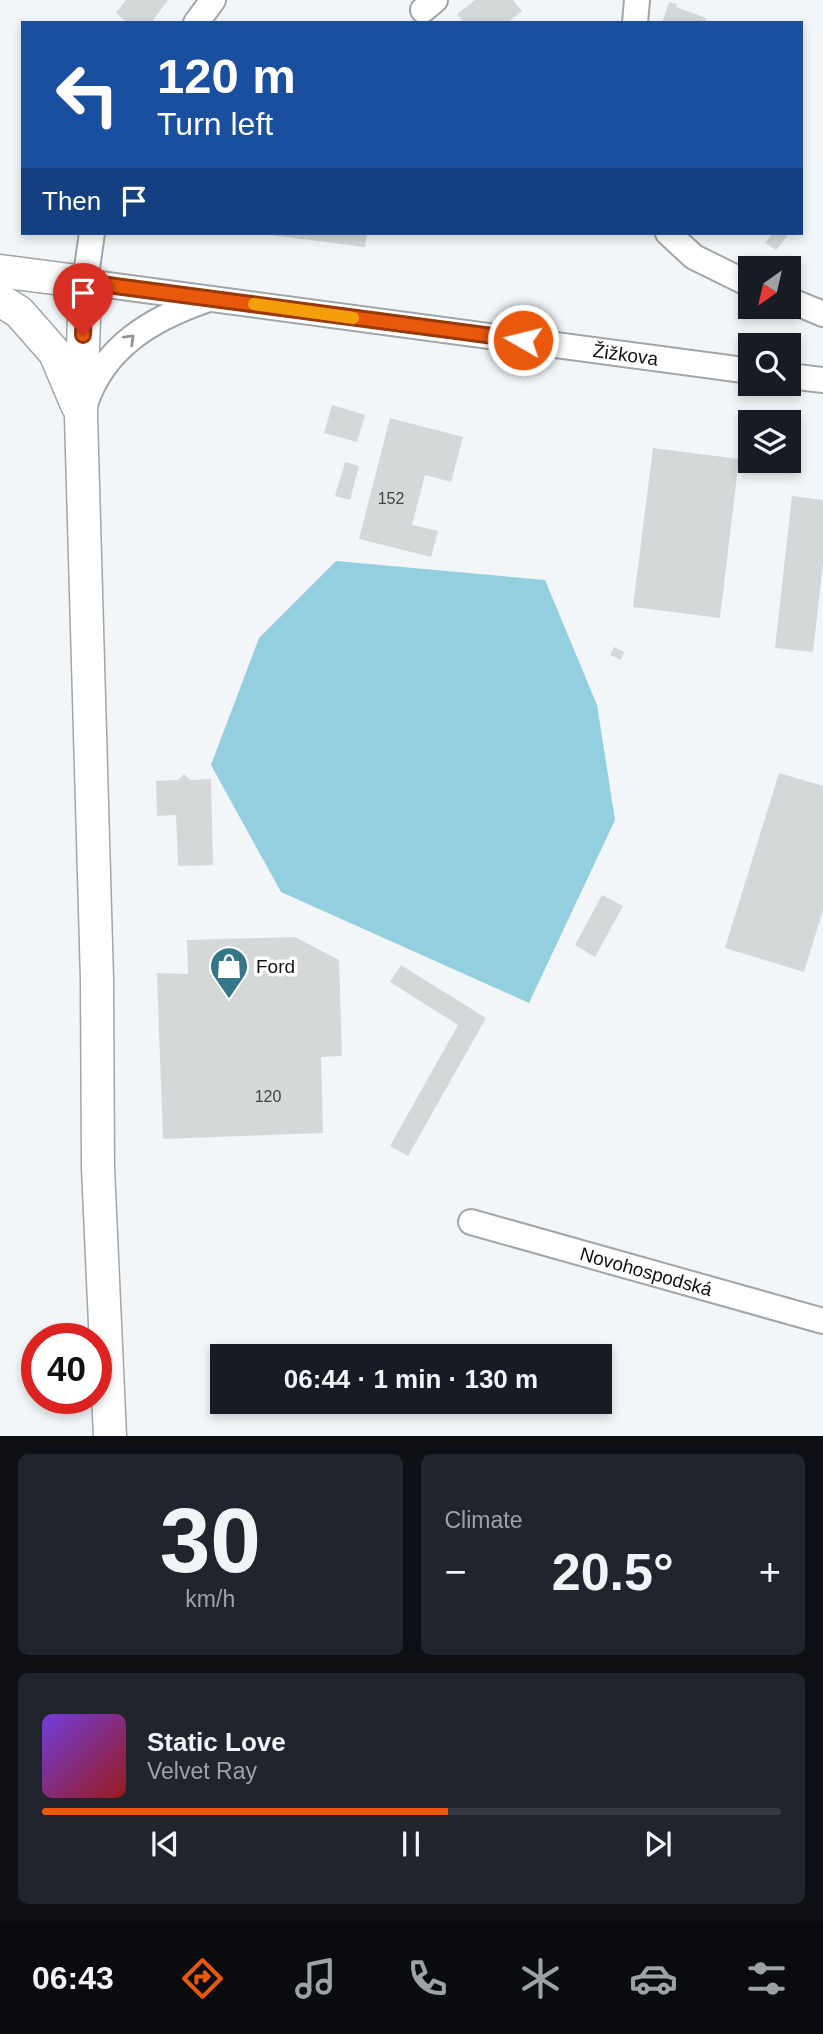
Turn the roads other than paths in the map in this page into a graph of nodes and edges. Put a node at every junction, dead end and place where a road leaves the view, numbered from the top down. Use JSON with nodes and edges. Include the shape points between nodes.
{"nodes":[{"id":1,"x":213,"y":0,"type":"edge"},
{"id":2,"x":637,"y":0,"type":"edge"},
{"id":3,"x":197,"y":21,"type":"edge"},
{"id":4,"x":635,"y":21,"type":"edge"},
{"id":5,"x":92,"y":235,"type":"edge"},
{"id":6,"x":670,"y":235,"type":"edge"},
{"id":7,"x":0,"y":271,"type":"edge"},
{"id":8,"x":738,"y":279,"type":"edge"},
{"id":9,"x":85,"y":282,"type":"junction"},
{"id":10,"x":209,"y":298,"type":"junction"},
{"id":11,"x":0,"y":300,"type":"edge"},
{"id":12,"x":802,"y":305,"type":"edge"},
{"id":13,"x":823,"y":314,"type":"edge"},
{"id":14,"x":738,"y":369,"type":"edge"},
{"id":15,"x":801,"y":377,"type":"edge"},
{"id":16,"x":823,"y":380,"type":"edge"},
{"id":17,"x":81,"y":416,"type":"junction"},
{"id":18,"x":471,"y":1222,"type":"dead end"},
{"id":19,"x":823,"y":1321,"type":"edge"},
{"id":20,"x":110,"y":1436,"type":"edge"}],
"edges":[{"from":1,"to":3,"type":"street"},
{"from":2,"to":4,"type":"street"},
{"from":5,"to":9,"type":"street"},
{"from":6,"to":8,"type":"street","via":[[694,257]]},
{"from":7,"to":9,"type":"main road"},
{"from":9,"to":10,"type":"street","name":"Žižkova"},
{"from":9,"to":17,"type":"main road"},
{"from":10,"to":14,"type":"street","name":"Žižkova"},
{"from":17,"to":10,"type":"street","one_way":true,"via":[[106,362],[139,331]]},
{"from":11,"to":17,"type":"main road","via":[[19,312],[55,353]]},
{"from":12,"to":13,"type":"street"},
{"from":15,"to":16,"type":"street"},
{"from":17,"to":20,"type":"main road","via":[[98,1168]]},
{"from":18,"to":19,"type":"street","name":"Novohospodská"}]}
